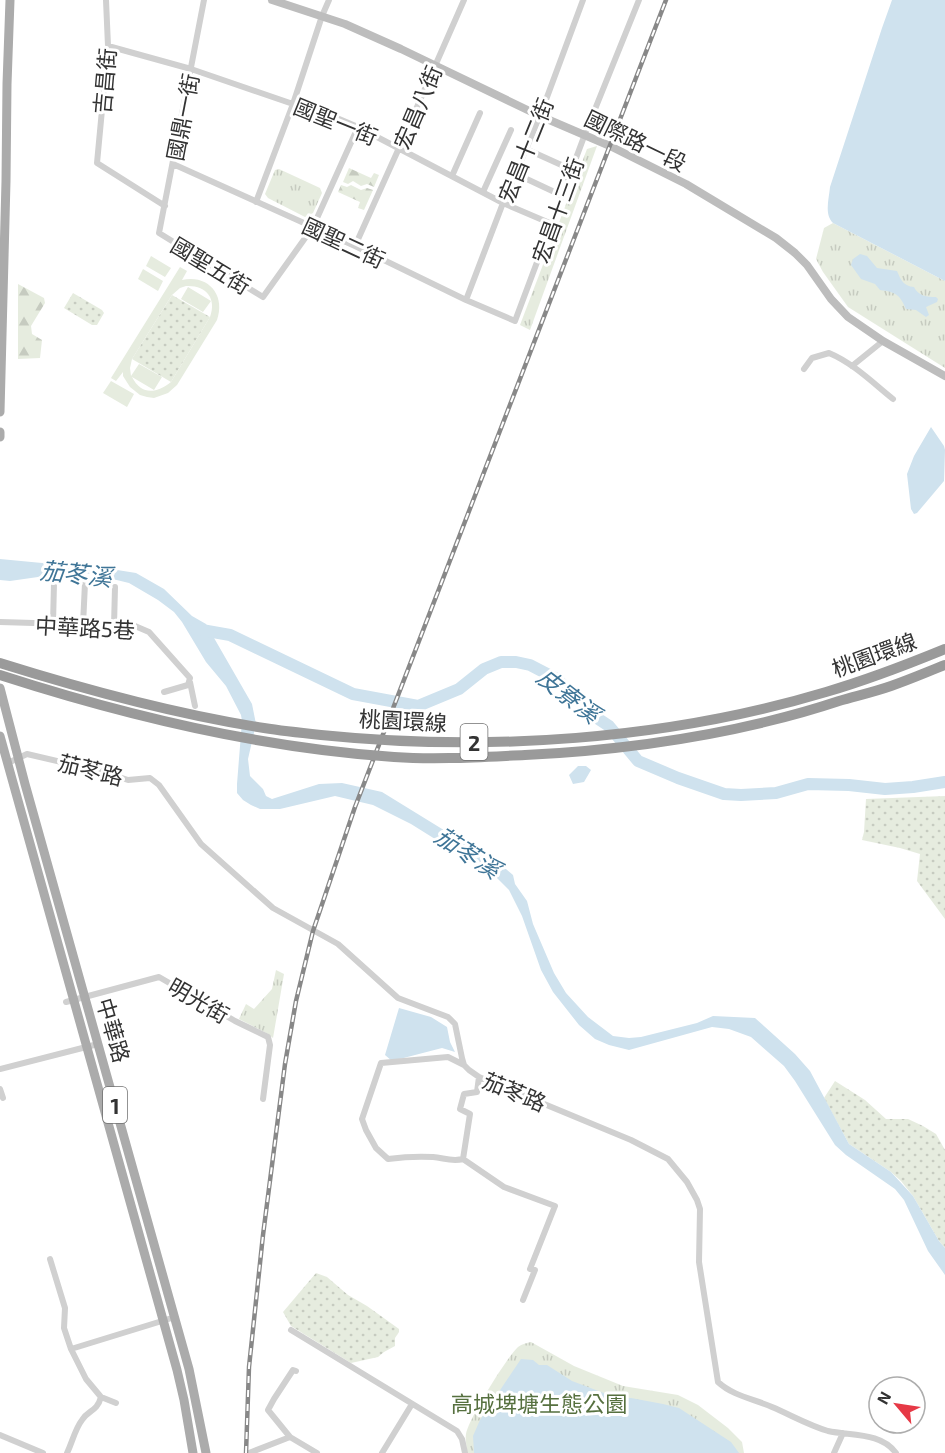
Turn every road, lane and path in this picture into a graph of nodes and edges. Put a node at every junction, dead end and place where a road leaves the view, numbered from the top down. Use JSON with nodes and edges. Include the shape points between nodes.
{"nodes":[{"id":1,"x":10,"y":0,"type":"edge"},
{"id":2,"x":106,"y":0,"type":"edge"},
{"id":3,"x":204,"y":0,"type":"edge"},
{"id":4,"x":272,"y":0,"type":"edge"},
{"id":5,"x":329,"y":0,"type":"edge"},
{"id":6,"x":464,"y":0,"type":"edge"},
{"id":7,"x":583,"y":0,"type":"edge"},
{"id":8,"x":639,"y":0,"type":"edge"},
{"id":9,"x":322,"y":16,"type":"junction"},
{"id":10,"x":108,"y":46,"type":"junction"},
{"id":11,"x":435,"y":64,"type":"junction"},
{"id":12,"x":191,"y":69,"type":"junction"},
{"id":13,"x":293,"y":104,"type":"junction"},
{"id":14,"x":480,"y":113,"type":"dead end"},
{"id":15,"x":540,"y":116,"type":"junction"},
{"id":16,"x":358,"y":127,"type":"junction"},
{"id":17,"x":511,"y":130,"type":"dead end"},
{"id":18,"x":585,"y":134,"type":"junction"},
{"id":19,"x":399,"y":148,"type":"junction"},
{"id":20,"x":526,"y":149,"type":"junction"},
{"id":21,"x":172,"y":164,"type":"junction"},
{"id":22,"x":568,"y":168,"type":"dead end"},
{"id":23,"x":516,"y":174,"type":"junction"},
{"id":24,"x":452,"y":176,"type":"junction"},
{"id":25,"x":483,"y":192,"type":"junction"},
{"id":26,"x":563,"y":196,"type":"junction"},
{"id":27,"x":256,"y":202,"type":"junction"},
{"id":28,"x":503,"y":203,"type":"junction"},
{"id":29,"x":165,"y":206,"type":"junction"},
{"id":30,"x":552,"y":224,"type":"junction"},
{"id":31,"x":313,"y":227,"type":"junction"},
{"id":32,"x":159,"y":233,"type":"joint"},
{"id":33,"x":355,"y":246,"type":"junction"},
{"id":34,"x":466,"y":300,"type":"junction"},
{"id":35,"x":515,"y":321,"type":"joint"},
{"id":36,"x":883,"y":341,"type":"junction"},
{"id":37,"x":852,"y":366,"type":"junction"},
{"id":38,"x":804,"y":369,"type":"dead end"},
{"id":39,"x":945,"y":376,"type":"edge"},
{"id":40,"x":893,"y":399,"type":"dead end"},
{"id":41,"x":0,"y":412,"type":"edge"},
{"id":42,"x":0,"y":432,"type":"edge"},
{"id":43,"x":0,"y":437,"type":"edge"},
{"id":44,"x":54,"y":583,"type":"dead end"},
{"id":45,"x":85,"y":583,"type":"dead end"},
{"id":46,"x":116,"y":587,"type":"dead end"},
{"id":47,"x":0,"y":622,"type":"edge"},
{"id":48,"x":53,"y":624,"type":"junction"},
{"id":49,"x":83,"y":625,"type":"junction"},
{"id":50,"x":114,"y":626,"type":"junction"},
{"id":51,"x":945,"y":649,"type":"edge"},
{"id":52,"x":0,"y":663,"type":"edge"},
{"id":53,"x":945,"y":665,"type":"edge"},
{"id":54,"x":0,"y":675,"type":"edge"},
{"id":55,"x":190,"y":678,"type":"junction"},
{"id":56,"x":0,"y":688,"type":"edge"},
{"id":57,"x":164,"y":692,"type":"dead end"},
{"id":58,"x":195,"y":706,"type":"dead end"},
{"id":59,"x":0,"y":736,"type":"edge"},
{"id":60,"x":15,"y":744,"type":"junction"},
{"id":61,"x":2,"y":747,"type":"edge"},
{"id":62,"x":18,"y":759,"type":"junction"},
{"id":63,"x":8,"y":763,"type":"junction"},
{"id":64,"x":85,"y":997,"type":"junction"},
{"id":65,"x":70,"y":1001,"type":"junction"},
{"id":66,"x":98,"y":1044,"type":"junction"},
{"id":67,"x":86,"y":1047,"type":"junction"},
{"id":68,"x":464,"y":1065,"type":"junction"},
{"id":69,"x":0,"y":1069,"type":"edge"},
{"id":70,"x":479,"y":1077,"type":"junction"},
{"id":71,"x":0,"y":1089,"type":"edge"},
{"id":72,"x":3,"y":1098,"type":"dead end"},
{"id":73,"x":263,"y":1100,"type":"dead end"},
{"id":74,"x":463,"y":1159,"type":"junction"},
{"id":75,"x":50,"y":1259,"type":"dead end"},
{"id":76,"x":523,"y":1300,"type":"dead end"},
{"id":77,"x":175,"y":1317,"type":"junction"},
{"id":78,"x":163,"y":1321,"type":"junction"},
{"id":79,"x":291,"y":1330,"type":"dead end"},
{"id":80,"x":70,"y":1349,"type":"junction"},
{"id":81,"x":296,"y":1371,"type":"dead end"},
{"id":82,"x":101,"y":1397,"type":"junction"},
{"id":83,"x":117,"y":1403,"type":"dead end"},
{"id":84,"x":412,"y":1404,"type":"junction"},
{"id":85,"x":843,"y":1433,"type":"junction"},
{"id":86,"x":0,"y":1435,"type":"edge"},
{"id":87,"x":290,"y":1437,"type":"junction"},
{"id":88,"x":254,"y":1452,"type":"edge"},
{"id":89,"x":43,"y":1453,"type":"edge"},
{"id":90,"x":67,"y":1453,"type":"edge"},
{"id":91,"x":193,"y":1453,"type":"edge"},
{"id":92,"x":206,"y":1453,"type":"edge"},
{"id":93,"x":316,"y":1453,"type":"edge"},
{"id":94,"x":382,"y":1453,"type":"edge"},
{"id":95,"x":465,"y":1453,"type":"edge"},
{"id":96,"x":834,"y":1453,"type":"edge"},
{"id":97,"x":896,"y":1453,"type":"edge"}],
"edges":[{"from":1,"to":41,"type":"main road"},
{"from":2,"to":10,"type":"street","name":"吉昌街"},
{"from":3,"to":12,"type":"street","name":"國鼎一街"},
{"from":4,"to":9,"type":"street","name":"國際路一段"},
{"from":5,"to":9,"type":"street"},
{"from":6,"to":11,"type":"street","name":"宏昌八街"},
{"from":7,"to":15,"type":"street","name":"宏昌十二街"},
{"from":8,"to":18,"type":"street","name":"宏昌十三街"},
{"from":9,"to":11,"type":"street","name":"國際路一段"},
{"from":9,"to":13,"type":"street"},
{"from":10,"to":12,"type":"street","name":"國聖一街"},
{"from":10,"to":29,"type":"street","name":"吉昌街","via":[[97,163]]},
{"from":11,"to":15,"type":"street","name":"國際路一段"},
{"from":11,"to":19,"type":"street","name":"宏昌八街"},
{"from":12,"to":13,"type":"street","name":"國聖一街"},
{"from":12,"to":21,"type":"street","name":"國鼎一街"},
{"from":13,"to":16,"type":"street","name":"國聖一街","via":[[325,112]]},
{"from":13,"to":27,"type":"street"},
{"from":14,"to":24,"type":"street"},
{"from":15,"to":18,"type":"street","name":"國際路一段"},
{"from":15,"to":20,"type":"street","name":"宏昌十二街"},
{"from":16,"to":19,"type":"street","name":"國聖一街"},
{"from":16,"to":31,"type":"street"},
{"from":17,"to":25,"type":"street"},
{"from":18,"to":26,"type":"street","name":"宏昌十三街"},
{"from":18,"to":36,"type":"street","name":"國際路一段","via":[[686,184],[776,238],[807,265],[840,309]]},
{"from":19,"to":24,"type":"street","name":"國聖一街"},
{"from":19,"to":33,"type":"street","name":"宏昌八街"},
{"from":20,"to":22,"type":"street"},
{"from":20,"to":23,"type":"street","name":"宏昌十二街"},
{"from":21,"to":27,"type":"street","name":"國聖二街"},
{"from":21,"to":29,"type":"street","name":"國鼎一街"},
{"from":23,"to":26,"type":"street"},
{"from":23,"to":28,"type":"street","name":"宏昌十二街"},
{"from":24,"to":25,"type":"street","name":"國聖一街"},
{"from":25,"to":28,"type":"street","name":"國聖一街"},
{"from":26,"to":30,"type":"street","name":"宏昌十三街"},
{"from":27,"to":31,"type":"street","name":"國聖二街"},
{"from":28,"to":30,"type":"street","name":"國聖一街"},
{"from":28,"to":34,"type":"street","name":"宏昌十二街"},
{"from":29,"to":32,"type":"street","name":"國鼎一街"},
{"from":30,"to":35,"type":"street","name":"宏昌十三街"},
{"from":31,"to":32,"type":"street","name":"國聖五街","via":[[263,297]]},
{"from":31,"to":33,"type":"street","name":"國聖二街"},
{"from":33,"to":34,"type":"street","name":"國聖二街"},
{"from":34,"to":35,"type":"street","name":"國聖二街"},
{"from":36,"to":37,"type":"street"},
{"from":36,"to":39,"type":"street","name":"國際路一段"},
{"from":37,"to":38,"type":"street","via":[[829,353],[812,358]]},
{"from":37,"to":40,"type":"street"},
{"from":42,"to":43,"type":"main road"},
{"from":44,"to":48,"type":"street"},
{"from":45,"to":49,"type":"street"},
{"from":46,"to":50,"type":"street"},
{"from":47,"to":48,"type":"street","name":"中華路5巷"},
{"from":48,"to":49,"type":"street","name":"中華路5巷"},
{"from":49,"to":50,"type":"street","name":"中華路5巷"},
{"from":50,"to":55,"type":"street","name":"中華路5巷","via":[[135,626],[149,632]]},
{"from":51,"to":52,"type":"highway","name":"桃園環線","number":"2","bridge":true,"via":[[825,692],[715,719],[541,741],[397,741],[266,729],[152,706]]},
{"from":53,"to":54,"type":"highway","name":"桃園環線","number":"2","bridge":true,"via":[[890,687],[716,733],[596,750],[474,758],[396,757],[266,741],[149,718]]},
{"from":55,"to":57,"type":"street","via":[[188,685]]},
{"from":55,"to":58,"type":"street"},
{"from":56,"to":60,"type":"main road","name":"中華路","number":"1"},
{"from":59,"to":61,"type":"main road","name":"中華路","number":"1"},
{"from":60,"to":61,"type":"street"},
{"from":60,"to":62,"type":"main road","name":"中華路","number":"1"},
{"from":61,"to":63,"type":"main road","name":"中華路","number":"1"},
{"from":62,"to":63,"type":"street"},
{"from":62,"to":64,"type":"main road","name":"中華路","number":"1"},
{"from":62,"to":68,"type":"street","name":"茄苳路","via":[[27,754],[128,780],[150,778],[159,784],[201,844],[273,908],[338,944],[398,998],[448,1017],[455,1024]]},
{"from":63,"to":65,"type":"main road","name":"中華路","number":"1"},
{"from":64,"to":65,"type":"street","name":"明光街"},
{"from":64,"to":66,"type":"main road","name":"中華路","number":"1"},
{"from":64,"to":73,"type":"street","name":"明光街","via":[[159,977],[268,1037]]},
{"from":65,"to":67,"type":"main road","name":"中華路","number":"1"},
{"from":66,"to":67,"type":"street"},
{"from":66,"to":77,"type":"main road","name":"中華路","number":"1"},
{"from":67,"to":69,"type":"street"},
{"from":67,"to":78,"type":"main road","name":"中華路","number":"1"},
{"from":68,"to":70,"type":"street","name":"茄苳路"},
{"from":68,"to":74,"type":"street","via":[[448,1057],[381,1063],[362,1119],[376,1148],[388,1159]]},
{"from":70,"to":74,"type":"street","via":[[477,1092],[464,1094],[460,1109],[470,1114]]},
{"from":70,"to":85,"type":"street","name":"茄苳路","via":[[668,1159],[698,1200],[699,1262],[718,1383],[804,1423]]},
{"from":71,"to":72,"type":"street"},
{"from":74,"to":76,"type":"street","via":[[504,1187],[555,1206],[530,1269],[535,1270]]},
{"from":75,"to":80,"type":"street","via":[[65,1308],[64,1328]]},
{"from":77,"to":78,"type":"street"},
{"from":77,"to":92,"type":"main road","name":"中華路","number":"1"},
{"from":78,"to":80,"type":"street"},
{"from":78,"to":91,"type":"main road","name":"中華路","number":"1"},
{"from":79,"to":84,"type":"street"},
{"from":80,"to":82,"type":"street"},
{"from":81,"to":87,"type":"street","via":[[288,1376],[268,1410]]},
{"from":82,"to":83,"type":"street"},
{"from":82,"to":90,"type":"street","via":[[94,1410],[82,1419]]},
{"from":84,"to":94,"type":"street"},
{"from":84,"to":95,"type":"street","via":[[457,1431]]},
{"from":85,"to":96,"type":"street"},
{"from":85,"to":97,"type":"street","name":"茄苳路","via":[[882,1441]]},
{"from":86,"to":89,"type":"street"},
{"from":87,"to":88,"type":"street"},
{"from":87,"to":93,"type":"street"}]}
